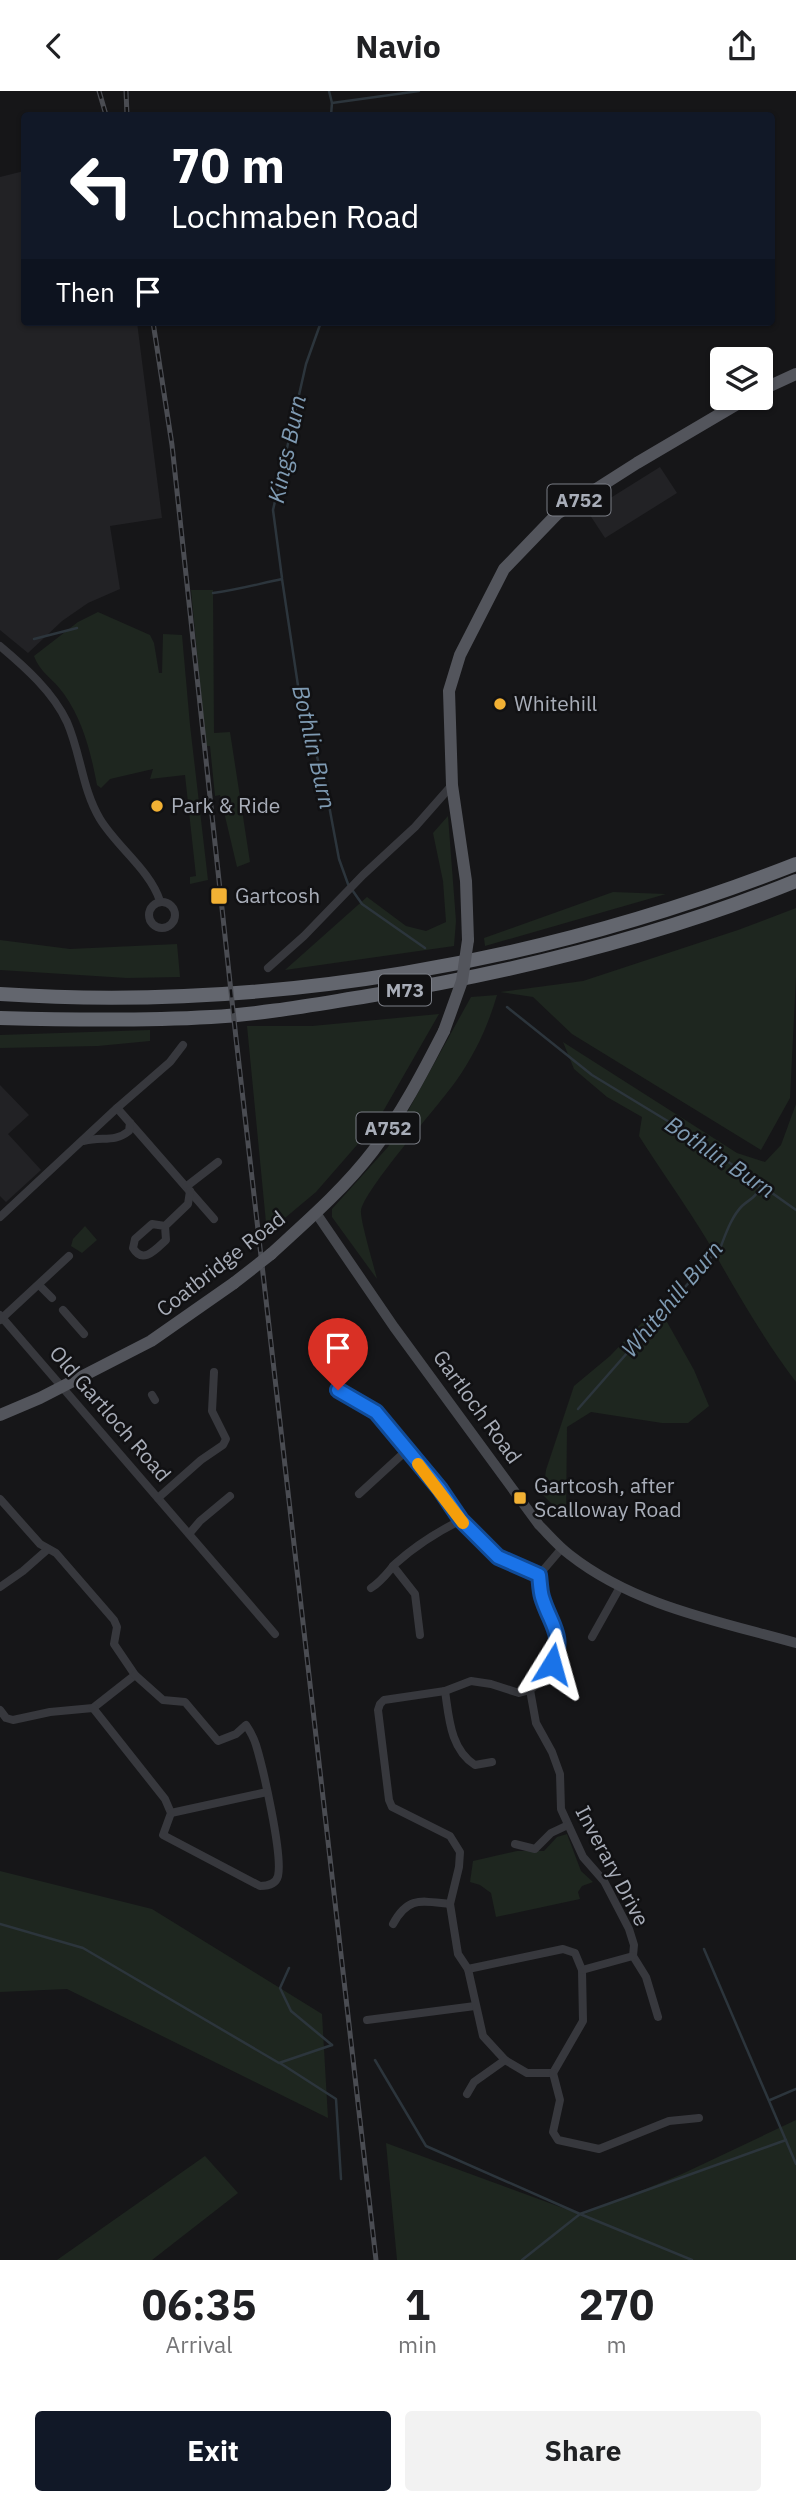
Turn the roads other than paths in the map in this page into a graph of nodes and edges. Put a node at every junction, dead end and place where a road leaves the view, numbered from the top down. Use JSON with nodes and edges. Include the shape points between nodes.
{"nodes":[{"id":1,"x":796,"y":374,"type":"edge"},
{"id":2,"x":773,"y":385,"type":"edge"},
{"id":3,"x":727,"y":410,"type":"edge"},
{"id":4,"x":0,"y":646,"type":"edge"},
{"id":5,"x":452,"y":785,"type":"junction"},
{"id":6,"x":796,"y":864,"type":"edge"},
{"id":7,"x":796,"y":881,"type":"edge"},
{"id":8,"x":160,"y":901,"type":"dead end"},
{"id":9,"x":268,"y":968,"type":"dead end"},
{"id":10,"x":0,"y":992,"type":"edge"},
{"id":11,"x":0,"y":1018,"type":"edge"},
{"id":12,"x":183,"y":1045,"type":"dead end"},
{"id":13,"x":117,"y":1108,"type":"junction"},
{"id":14,"x":130,"y":1123,"type":"junction"},
{"id":15,"x":82,"y":1141,"type":"junction"},
{"id":16,"x":218,"y":1162,"type":"dead end"},
{"id":17,"x":188,"y":1189,"type":"junction"},
{"id":18,"x":316,"y":1213,"type":"junction"},
{"id":19,"x":0,"y":1217,"type":"edge"},
{"id":20,"x":214,"y":1219,"type":"dead end"},
{"id":21,"x":165,"y":1226,"type":"junction"},
{"id":22,"x":69,"y":1256,"type":"dead end"},
{"id":23,"x":39,"y":1285,"type":"junction"},
{"id":24,"x":52,"y":1298,"type":"dead end"},
{"id":25,"x":63,"y":1310,"type":"dead end"},
{"id":26,"x":1,"y":1318,"type":"edge"},
{"id":27,"x":84,"y":1334,"type":"dead end"},
{"id":28,"x":214,"y":1372,"type":"dead end"},
{"id":29,"x":63,"y":1386,"type":"junction"},
{"id":30,"x":338,"y":1390,"type":"dead end"},
{"id":31,"x":0,"y":1415,"type":"edge"},
{"id":32,"x":407,"y":1450,"type":"junction"},
{"id":33,"x":359,"y":1494,"type":"dead end"},
{"id":34,"x":230,"y":1496,"type":"dead end"},
{"id":35,"x":158,"y":1497,"type":"junction"},
{"id":36,"x":0,"y":1499,"type":"edge"},
{"id":37,"x":461,"y":1520,"type":"junction"},
{"id":38,"x":189,"y":1534,"type":"junction"},
{"id":39,"x":562,"y":1548,"type":"junction"},
{"id":40,"x":48,"y":1549,"type":"junction"},
{"id":41,"x":393,"y":1566,"type":"junction"},
{"id":42,"x":539,"y":1575,"type":"junction"},
{"id":43,"x":0,"y":1587,"type":"edge"},
{"id":44,"x":620,"y":1587,"type":"junction"},
{"id":45,"x":371,"y":1588,"type":"dead end"},
{"id":46,"x":275,"y":1634,"type":"dead end"},
{"id":47,"x":420,"y":1635,"type":"dead end"},
{"id":48,"x":592,"y":1637,"type":"dead end"},
{"id":49,"x":796,"y":1643,"type":"edge"},
{"id":50,"x":135,"y":1675,"type":"junction"},
{"id":51,"x":530,"y":1690,"type":"junction"},
{"id":52,"x":445,"y":1691,"type":"junction"},
{"id":53,"x":93,"y":1708,"type":"junction"},
{"id":54,"x":0,"y":1710,"type":"edge"},
{"id":55,"x":492,"y":1762,"type":"dead end"},
{"id":56,"x":267,"y":1792,"type":"junction"},
{"id":57,"x":171,"y":1813,"type":"junction"},
{"id":58,"x":568,"y":1825,"type":"junction"},
{"id":59,"x":515,"y":1844,"type":"dead end"},
{"id":60,"x":450,"y":1904,"type":"junction"},
{"id":61,"x":393,"y":1924,"type":"dead end"},
{"id":62,"x":633,"y":1956,"type":"junction"},
{"id":63,"x":468,"y":1969,"type":"junction"},
{"id":64,"x":582,"y":1970,"type":"junction"},
{"id":65,"x":475,"y":2005,"type":"junction"},
{"id":66,"x":658,"y":2017,"type":"dead end"},
{"id":67,"x":367,"y":2020,"type":"dead end"},
{"id":68,"x":505,"y":2060,"type":"junction"},
{"id":69,"x":553,"y":2073,"type":"junction"},
{"id":70,"x":467,"y":2094,"type":"dead end"},
{"id":71,"x":699,"y":2119,"type":"dead end"}],
"edges":[{"from":1,"to":2,"type":"main road"},
{"from":3,"to":5,"type":"main road","name":"Coatbridge Road","number":"A752","via":[[557,514],[504,569],[460,655],[449,691]]},
{"from":4,"to":8,"type":"street","via":[[24,666],[67,722],[91,803]]},
{"from":5,"to":9,"type":"street","via":[[415,827]]},
{"from":5,"to":18,"type":"main road","name":"Coatbridge Road","number":"A752","bridge":true,"via":[[466,881],[468,940],[462,981],[423,1072],[373,1151]]},
{"from":6,"to":10,"type":"highway","number":"M73","via":[[684,905],[573,938],[411,972],[212,995],[100,999]]},
{"from":7,"to":11,"type":"highway","number":"M73","via":[[689,921],[576,954],[413,989],[213,1017]]},
{"from":12,"to":13,"type":"street"},
{"from":13,"to":14,"type":"street"},
{"from":13,"to":15,"type":"street"},
{"from":14,"to":15,"type":"street","via":[[129,1131],[120,1138]]},
{"from":14,"to":17,"type":"street"},
{"from":15,"to":19,"type":"street"},
{"from":16,"to":17,"type":"street"},
{"from":17,"to":20,"type":"street"},
{"from":17,"to":21,"type":"street","via":[[188,1204]]},
{"from":18,"to":29,"type":"main road","name":"Coatbridge Road","number":"A752","bridge":true,"via":[[234,1283],[151,1341]]},
{"from":18,"to":39,"type":"main road","name":"Gartloch Road","via":[[539,1525]]},
{"from":21,"to":21,"type":"street","via":[[166,1240],[146,1256],[136,1254],[132,1248],[135,1238],[152,1224]]},
{"from":22,"to":23,"type":"street"},
{"from":23,"to":24,"type":"street"},
{"from":23,"to":26,"type":"street"},
{"from":25,"to":27,"type":"street"},
{"from":26,"to":29,"type":"street","name":"Old Gartloch Road"},
{"from":28,"to":35,"type":"street","via":[[212,1411],[226,1439]]},
{"from":29,"to":31,"type":"main road","number":"A752"},
{"from":29,"to":35,"type":"street","name":"Old Gartloch Road"},
{"from":30,"to":32,"type":"street","via":[[376,1412]]},
{"from":32,"to":33,"type":"street"},
{"from":32,"to":37,"type":"street"},
{"from":34,"to":38,"type":"street"},
{"from":35,"to":38,"type":"street","name":"Old Gartloch Road"},
{"from":36,"to":40,"type":"street"},
{"from":37,"to":41,"type":"street","via":[[430,1536]]},
{"from":37,"to":42,"type":"street","via":[[498,1557]]},
{"from":38,"to":46,"type":"street","name":"Old Gartloch Road"},
{"from":39,"to":42,"type":"street"},
{"from":39,"to":44,"type":"main road","name":"Gartloch Road"},
{"from":40,"to":43,"type":"street"},
{"from":40,"to":50,"type":"street","via":[[114,1620],[114,1644]]},
{"from":41,"to":45,"type":"street","via":[[384,1580]]},
{"from":41,"to":47,"type":"street","via":[[415,1594]]},
{"from":42,"to":51,"type":"street","via":[[541,1594],[558,1636],[558,1651],[545,1678]]},
{"from":44,"to":48,"type":"street"},
{"from":44,"to":49,"type":"main road","name":"Gartloch Road","via":[[663,1606]]},
{"from":50,"to":53,"type":"street"},
{"from":50,"to":56,"type":"street","via":[[163,1700],[185,1702],[218,1741],[246,1725],[256,1742]]},
{"from":51,"to":52,"type":"street","via":[[519,1693],[471,1681]]},
{"from":51,"to":58,"type":"street","name":"Inverary Drive","via":[[536,1723],[559,1774],[561,1809]]},
{"from":52,"to":55,"type":"street","via":[[456,1743],[475,1765]]},
{"from":52,"to":60,"type":"street","via":[[384,1700],[378,1710],[393,1807],[450,1836],[460,1852]]},
{"from":53,"to":54,"type":"street","via":[[13,1720]]},
{"from":53,"to":57,"type":"street","via":[[160,1792]]},
{"from":56,"to":57,"type":"street"},
{"from":56,"to":57,"type":"street","via":[[278,1872],[277,1879],[267,1886],[163,1835]]},
{"from":58,"to":59,"type":"street","via":[[551,1833],[535,1849]]},
{"from":58,"to":62,"type":"street","name":"Inverary Drive","via":[[629,1929]]},
{"from":60,"to":61,"type":"street","via":[[408,1904]]},
{"from":60,"to":63,"type":"street","via":[[458,1954]]},
{"from":62,"to":64,"type":"street"},
{"from":62,"to":66,"type":"street","name":"Inverary Drive","via":[[646,1977]]},
{"from":63,"to":64,"type":"street","via":[[563,1949],[575,1953]]},
{"from":63,"to":65,"type":"street"},
{"from":64,"to":69,"type":"street","via":[[583,2021]]},
{"from":65,"to":67,"type":"street"},
{"from":65,"to":68,"type":"street","via":[[483,2036]]},
{"from":68,"to":69,"type":"street","via":[[527,2073]]},
{"from":68,"to":70,"type":"street","via":[[474,2082]]},
{"from":69,"to":71,"type":"street","via":[[560,2100],[553,2132],[558,2140],[599,2149],[669,2121]]}]}
